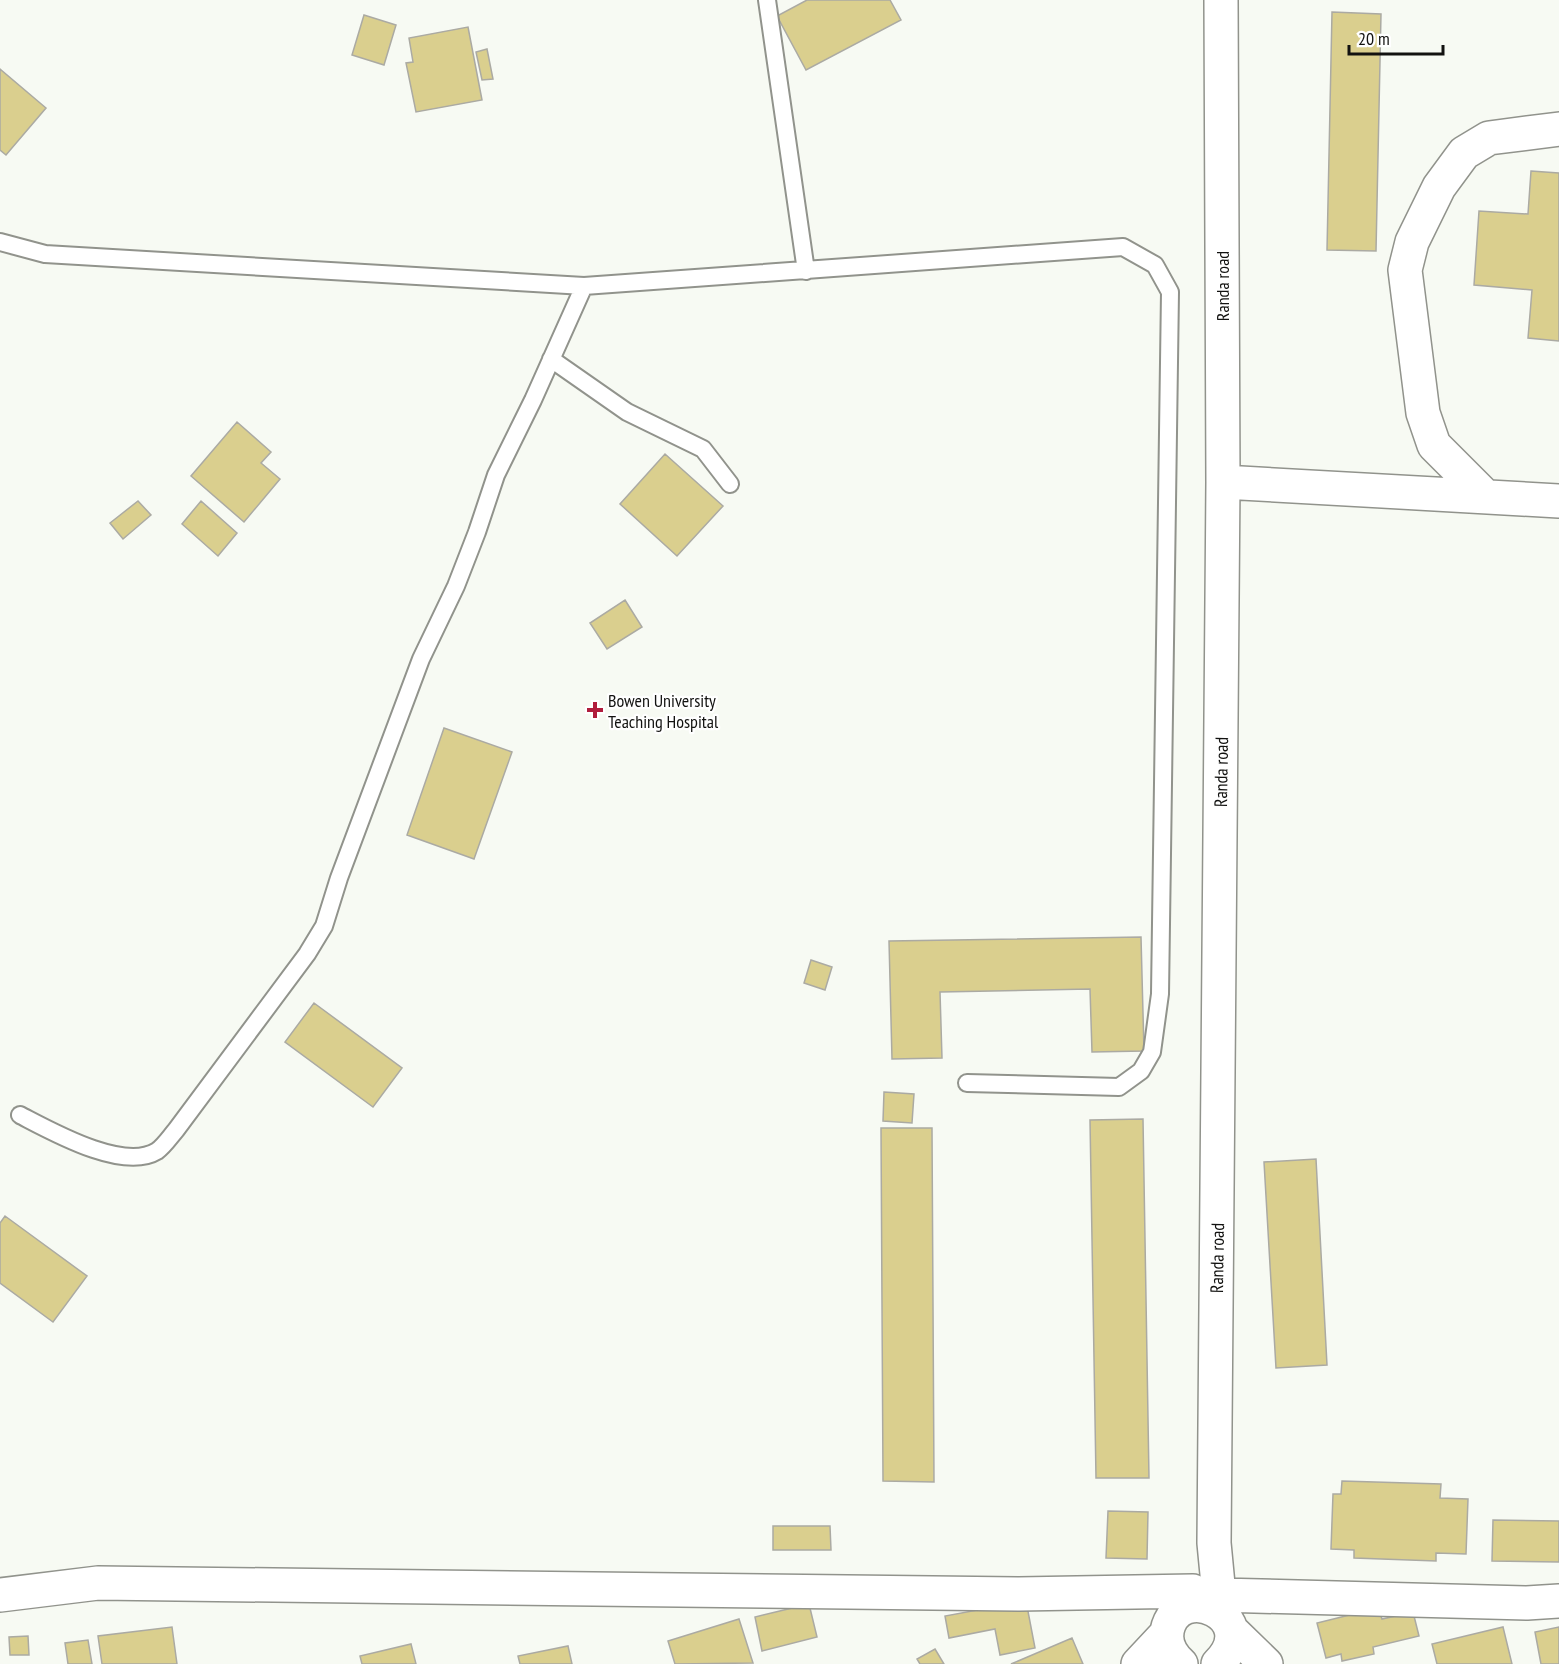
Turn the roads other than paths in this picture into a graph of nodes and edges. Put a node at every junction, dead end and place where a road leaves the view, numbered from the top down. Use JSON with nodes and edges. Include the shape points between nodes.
{"nodes":[{"id":1,"x":767,"y":0,"type":"edge"},
{"id":2,"x":1221,"y":0,"type":"edge"},
{"id":3,"x":1559,"y":129,"type":"edge"},
{"id":4,"x":0,"y":242,"type":"edge"},
{"id":5,"x":806,"y":271,"type":"junction"},
{"id":6,"x":584,"y":286,"type":"junction"},
{"id":7,"x":551,"y":359,"type":"junction"},
{"id":8,"x":1223,"y":482,"type":"junction"},
{"id":9,"x":730,"y":484,"type":"dead end"},
{"id":10,"x":1485,"y":496,"type":"junction"},
{"id":11,"x":1559,"y":501,"type":"edge"},
{"id":12,"x":967,"y":1083,"type":"dead end"},
{"id":13,"x":20,"y":1115,"type":"dead end"},
{"id":14,"x":0,"y":1595,"type":"edge"},
{"id":15,"x":1559,"y":1601,"type":"edge"},
{"id":16,"x":1203,"y":1613,"type":"junction"},
{"id":17,"x":1138,"y":1664,"type":"edge"},
{"id":18,"x":1181,"y":1664,"type":"edge"},
{"id":19,"x":1219,"y":1664,"type":"edge"},
{"id":20,"x":1266,"y":1664,"type":"edge"}],
"edges":[{"from":1,"to":5,"type":"lane"},
{"from":2,"to":8,"type":"street","name":"Randa road"},
{"from":3,"to":10,"type":"street","via":[[1489,138],[1464,153],[1439,187],[1412,242],[1405,270],[1423,413],[1434,445]]},
{"from":4,"to":6,"type":"lane","via":[[45,254]]},
{"from":5,"to":6,"type":"lane"},
{"from":5,"to":12,"type":"lane","via":[[1123,247],[1155,265],[1170,292],[1160,994],[1152,1052],[1141,1071],[1119,1087]]},
{"from":6,"to":7,"type":"lane"},
{"from":7,"to":9,"type":"lane","via":[[627,412],[703,449]]},
{"from":7,"to":13,"type":"lane","via":[[496,475],[460,575],[421,659],[324,926],[307,954],[157,1151],[141,1157],[116,1156],[61,1137]]},
{"from":8,"to":10,"type":"street"},
{"from":8,"to":16,"type":"street","name":"Randa road","via":[[1214,1543]]},
{"from":10,"to":11,"type":"street"},
{"from":14,"to":16,"type":"street","via":[[98,1583],[1018,1594]]},
{"from":15,"to":16,"type":"street"},
{"from":16,"to":17,"type":"street"},
{"from":16,"to":18,"type":"street","via":[[1170,1651]]},
{"from":16,"to":19,"type":"street","via":[[1232,1642]]},
{"from":16,"to":20,"type":"street"}]}
